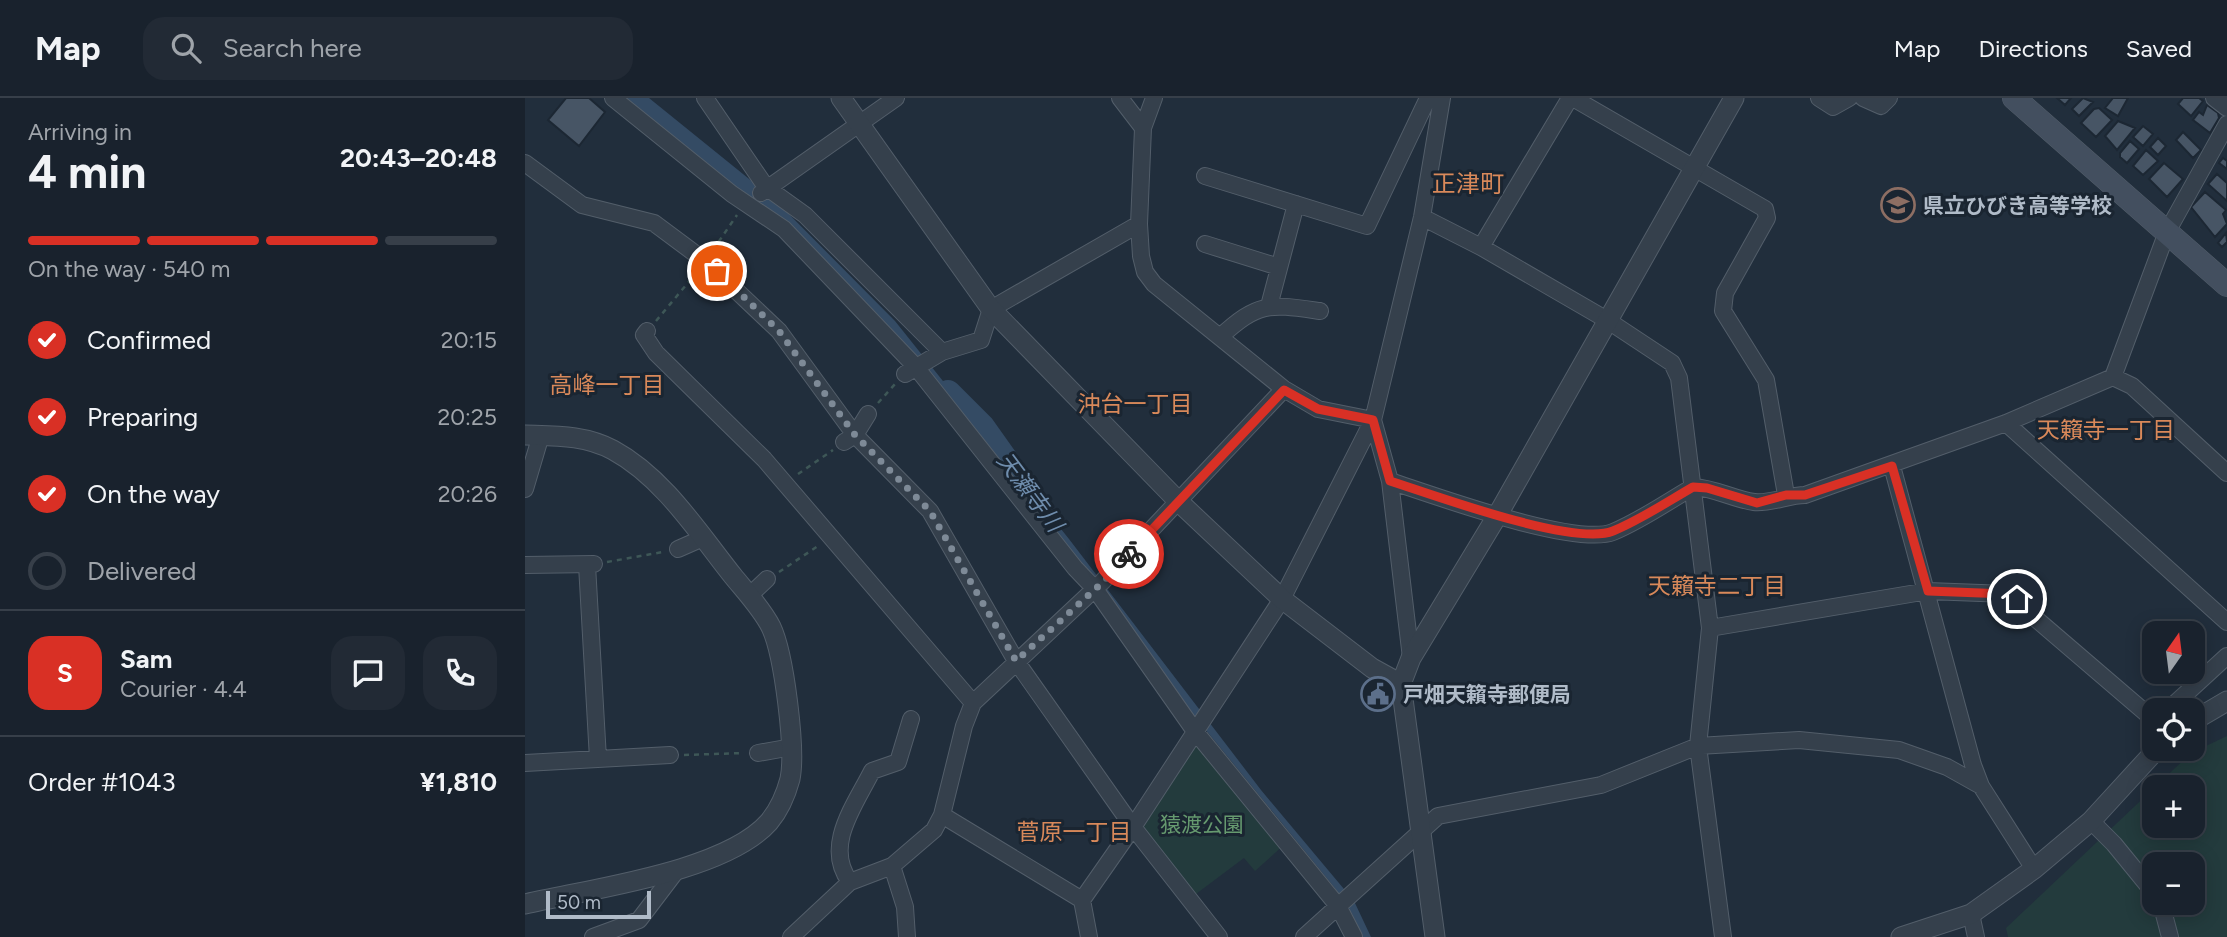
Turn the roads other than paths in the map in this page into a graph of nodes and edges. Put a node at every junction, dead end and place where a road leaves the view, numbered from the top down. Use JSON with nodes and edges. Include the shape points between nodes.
{"nodes":[{"id":1,"x":613,"y":98,"type":"edge"},
{"id":2,"x":705,"y":98,"type":"edge"},
{"id":3,"x":841,"y":98,"type":"edge"},
{"id":4,"x":896,"y":98,"type":"edge"},
{"id":5,"x":1120,"y":98,"type":"edge"},
{"id":6,"x":1154,"y":98,"type":"edge"},
{"id":7,"x":1428,"y":98,"type":"edge"},
{"id":8,"x":1442,"y":98,"type":"edge"},
{"id":9,"x":1571,"y":98,"type":"edge"},
{"id":10,"x":1734,"y":98,"type":"edge"},
{"id":11,"x":1819,"y":98,"type":"edge"},
{"id":12,"x":1849,"y":98,"type":"edge"},
{"id":13,"x":1863,"y":98,"type":"edge"},
{"id":14,"x":1889,"y":98,"type":"edge"},
{"id":15,"x":2014,"y":98,"type":"edge"},
{"id":16,"x":2214,"y":98,"type":"edge"},
{"id":17,"x":2227,"y":108,"type":"edge"},
{"id":18,"x":860,"y":124,"type":"junction"},
{"id":19,"x":2227,"y":124,"type":"edge"},
{"id":20,"x":1143,"y":128,"type":"junction"},
{"id":21,"x":525,"y":163,"type":"edge"},
{"id":22,"x":1694,"y":167,"type":"junction"},
{"id":23,"x":1205,"y":176,"type":"dead end"},
{"id":24,"x":766,"y":187,"type":"junction"},
{"id":25,"x":1296,"y":204,"type":"junction"},
{"id":26,"x":745,"y":207,"type":"junction"},
{"id":27,"x":1422,"y":217,"type":"junction"},
{"id":28,"x":1139,"y":224,"type":"junction"},
{"id":29,"x":2167,"y":232,"type":"junction"},
{"id":30,"x":1205,"y":244,"type":"dead end"},
{"id":31,"x":1481,"y":247,"type":"junction"},
{"id":32,"x":1279,"y":267,"type":"junction"},
{"id":33,"x":2227,"y":285,"type":"edge"},
{"id":34,"x":1269,"y":306,"type":"junction"},
{"id":35,"x":991,"y":309,"type":"junction"},
{"id":36,"x":1320,"y":311,"type":"dead end"},
{"id":37,"x":1607,"y":320,"type":"junction"},
{"id":38,"x":647,"y":331,"type":"road end"},
{"id":39,"x":1220,"y":337,"type":"junction"},
{"id":40,"x":942,"y":352,"type":"junction"},
{"id":41,"x":910,"y":370,"type":"junction"},
{"id":42,"x":2113,"y":377,"type":"junction"},
{"id":43,"x":1284,"y":390,"type":"junction"},
{"id":44,"x":868,"y":414,"type":"road end"},
{"id":45,"x":1373,"y":420,"type":"junction"},
{"id":46,"x":2005,"y":423,"type":"junction"},
{"id":47,"x":533,"y":435,"type":"edge"},
{"id":48,"x":849,"y":438,"type":"junction"},
{"id":49,"x":1892,"y":466,"type":"junction"},
{"id":50,"x":2227,"y":472,"type":"edge"},
{"id":51,"x":1390,"y":481,"type":"junction"},
{"id":52,"x":1693,"y":487,"type":"junction"},
{"id":53,"x":525,"y":489,"type":"edge"},
{"id":54,"x":1786,"y":495,"type":"junction"},
{"id":55,"x":1179,"y":502,"type":"junction"},
{"id":56,"x":1497,"y":516,"type":"junction"},
{"id":57,"x":703,"y":538,"type":"junction"},
{"id":58,"x":834,"y":541,"type":"junction"},
{"id":59,"x":818,"y":546,"type":"road end"},
{"id":60,"x":678,"y":549,"type":"road end"},
{"id":61,"x":525,"y":565,"type":"edge"},
{"id":62,"x":767,"y":579,"type":"road end"},
{"id":63,"x":1099,"y":585,"type":"junction"},
{"id":64,"x":1928,"y":591,"type":"junction"},
{"id":65,"x":749,"y":596,"type":"junction"},
{"id":66,"x":1282,"y":599,"type":"junction"},
{"id":67,"x":2227,"y":622,"type":"edge"},
{"id":68,"x":1710,"y":628,"type":"junction"},
{"id":69,"x":2227,"y":656,"type":"edge"},
{"id":70,"x":1411,"y":657,"type":"junction"},
{"id":71,"x":1016,"y":661,"type":"junction"},
{"id":72,"x":1401,"y":684,"type":"junction"},
{"id":73,"x":2181,"y":698,"type":"edge"},
{"id":74,"x":2227,"y":701,"type":"edge"},
{"id":75,"x":973,"y":703,"type":"junction"},
{"id":76,"x":2142,"y":709,"type":"edge"},
{"id":77,"x":2205,"y":714,"type":"edge"},
{"id":78,"x":911,"y":719,"type":"dead end"},
{"id":79,"x":1199,"y":723,"type":"junction"},
{"id":80,"x":1698,"y":746,"type":"junction"},
{"id":81,"x":792,"y":747,"type":"junction"},
{"id":82,"x":758,"y":753,"type":"road end"},
{"id":83,"x":670,"y":755,"type":"road end"},
{"id":84,"x":598,"y":758,"type":"junction"},
{"id":85,"x":2146,"y":761,"type":"edge"},
{"id":86,"x":525,"y":763,"type":"edge"},
{"id":87,"x":1981,"y":786,"type":"junction"},
{"id":88,"x":942,"y":815,"type":"junction"},
{"id":89,"x":2091,"y":821,"type":"junction"},
{"id":90,"x":1133,"y":827,"type":"junction"},
{"id":91,"x":1421,"y":832,"type":"junction"},
{"id":92,"x":892,"y":866,"type":"junction"},
{"id":93,"x":2034,"y":869,"type":"junction"},
{"id":94,"x":677,"y":870,"type":"junction"},
{"id":95,"x":2142,"y":878,"type":"edge"},
{"id":96,"x":850,"y":882,"type":"junction"},
{"id":97,"x":1082,"y":900,"type":"junction"},
{"id":98,"x":1344,"y":901,"type":"junction"},
{"id":99,"x":526,"y":904,"type":"edge"},
{"id":100,"x":1971,"y":914,"type":"junction"},
{"id":101,"x":2164,"y":915,"type":"edge"},
{"id":102,"x":794,"y":936,"type":"edge"},
{"id":103,"x":593,"y":937,"type":"edge"},
{"id":104,"x":907,"y":937,"type":"edge"},
{"id":105,"x":1089,"y":937,"type":"edge"},
{"id":106,"x":1219,"y":937,"type":"edge"},
{"id":107,"x":1304,"y":937,"type":"edge"},
{"id":108,"x":1354,"y":937,"type":"edge"},
{"id":109,"x":1435,"y":937,"type":"edge"},
{"id":110,"x":1723,"y":937,"type":"edge"},
{"id":111,"x":1901,"y":937,"type":"edge"},
{"id":112,"x":1976,"y":937,"type":"edge"},
{"id":113,"x":2169,"y":937,"type":"edge"}],
"edges":[{"from":1,"to":26,"type":"street"},
{"from":2,"to":24,"type":"street"},
{"from":3,"to":18,"type":"street"},
{"from":4,"to":18,"type":"street"},
{"from":5,"to":20,"type":"street"},
{"from":6,"to":20,"type":"street"},
{"from":7,"to":25,"type":"street","via":[[1367,226]]},
{"from":8,"to":27,"type":"street"},
{"from":9,"to":22,"type":"street"},
{"from":9,"to":31,"type":"street"},
{"from":10,"to":22,"type":"street"},
{"from":11,"to":12,"type":"street","via":[[1833,107]]},
{"from":13,"to":14,"type":"street","via":[[1881,106]]},
{"from":15,"to":29,"type":"main road"},
{"from":16,"to":17,"type":"street"},
{"from":18,"to":24,"type":"street"},
{"from":18,"to":35,"type":"street"},
{"from":19,"to":29,"type":"street"},
{"from":20,"to":28,"type":"street"},
{"from":21,"to":48,"type":"street","via":[[582,205],[654,223],[705,261],[779,331]]},
{"from":22,"to":37,"type":"street"},
{"from":22,"to":54,"type":"street","via":[[1765,209],[1767,218],[1725,293],[1723,312],[1766,380]]},
{"from":23,"to":25,"type":"street"},
{"from":24,"to":26,"type":"street"},
{"from":24,"to":40,"type":"street","via":[[805,215]]},
{"from":25,"to":32,"type":"street"},
{"from":26,"to":41,"type":"street","via":[[784,229]]},
{"from":27,"to":31,"type":"street"},
{"from":27,"to":45,"type":"street"},
{"from":28,"to":35,"type":"street"},
{"from":28,"to":39,"type":"street","via":[[1145,272]]},
{"from":29,"to":33,"type":"main road"},
{"from":29,"to":42,"type":"street"},
{"from":30,"to":32,"type":"street"},
{"from":31,"to":37,"type":"street"},
{"from":32,"to":34,"type":"street"},
{"from":34,"to":36,"type":"street"},
{"from":34,"to":39,"type":"street","via":[[1236,322]]},
{"from":35,"to":40,"type":"street","via":[[981,340]]},
{"from":35,"to":55,"type":"street"},
{"from":37,"to":52,"type":"street","via":[[1672,363],[1683,400]]},
{"from":37,"to":56,"type":"street"},
{"from":38,"to":58,"type":"street","via":[[644,335],[656,353],[785,481]]},
{"from":39,"to":43,"type":"street"},
{"from":40,"to":41,"type":"street"},
{"from":41,"to":63,"type":"street","via":[[1075,568]]},
{"from":42,"to":46,"type":"street"},
{"from":42,"to":50,"type":"street","via":[[2132,386]]},
{"from":43,"to":45,"type":"street","via":[[1318,409]]},
{"from":43,"to":55,"type":"street"},
{"from":44,"to":48,"type":"street"},
{"from":45,"to":51,"type":"street"},
{"from":45,"to":66,"type":"street"},
{"from":46,"to":49,"type":"street"},
{"from":46,"to":67,"type":"street"},
{"from":47,"to":53,"type":"street"},
{"from":47,"to":57,"type":"street","via":[[591,440],[635,464]]},
{"from":48,"to":71,"type":"street","via":[[930,511]]},
{"from":49,"to":54,"type":"street","via":[[1805,495]]},
{"from":49,"to":64,"type":"street"},
{"from":51,"to":56,"type":"street"},
{"from":51,"to":70,"type":"street"},
{"from":52,"to":54,"type":"street","via":[[1757,503]]},
{"from":52,"to":56,"type":"street","via":[[1612,532],[1590,536]]},
{"from":52,"to":68,"type":"street"},
{"from":55,"to":63,"type":"street"},
{"from":55,"to":66,"type":"street"},
{"from":56,"to":70,"type":"street"},
{"from":57,"to":60,"type":"street"},
{"from":57,"to":65,"type":"street"},
{"from":58,"to":59,"type":"street"},
{"from":58,"to":75,"type":"street"},
{"from":61,"to":84,"type":"street","via":[[590,564]]},
{"from":62,"to":65,"type":"street"},
{"from":63,"to":71,"type":"street"},
{"from":63,"to":79,"type":"street"},
{"from":64,"to":68,"type":"street"},
{"from":64,"to":76,"type":"street","via":[[2007,594],[2017,599]]},
{"from":64,"to":87,"type":"street"},
{"from":65,"to":81,"type":"street","via":[[771,627],[780,657]]},
{"from":66,"to":72,"type":"street","via":[[1372,668]]},
{"from":66,"to":79,"type":"street"},
{"from":68,"to":80,"type":"street"},
{"from":69,"to":73,"type":"street"},
{"from":70,"to":72,"type":"street"},
{"from":71,"to":75,"type":"street"},
{"from":71,"to":90,"type":"street"},
{"from":72,"to":91,"type":"street"},
{"from":74,"to":77,"type":"street"},
{"from":75,"to":88,"type":"street"},
{"from":78,"to":96,"type":"street","via":[[898,762],[872,771],[839,836],[841,871]]},
{"from":79,"to":90,"type":"street"},
{"from":79,"to":98,"type":"street"},
{"from":80,"to":87,"type":"street","via":[[1799,740],[1899,750],[1947,767]]},
{"from":80,"to":91,"type":"street","via":[[1601,785],[1438,816]]},
{"from":80,"to":110,"type":"street"},
{"from":81,"to":82,"type":"street"},
{"from":81,"to":94,"type":"street","via":[[790,778],[781,806],[768,824],[741,844]]},
{"from":83,"to":84,"type":"street"},
{"from":84,"to":86,"type":"street"},
{"from":85,"to":89,"type":"street"},
{"from":87,"to":93,"type":"street"},
{"from":88,"to":92,"type":"street","via":[[934,830]]},
{"from":88,"to":97,"type":"street"},
{"from":89,"to":93,"type":"street"},
{"from":89,"to":95,"type":"street"},
{"from":90,"to":97,"type":"street"},
{"from":90,"to":106,"type":"street"},
{"from":91,"to":98,"type":"street"},
{"from":91,"to":109,"type":"street"},
{"from":92,"to":96,"type":"street"},
{"from":92,"to":104,"type":"street","via":[[905,908]]},
{"from":93,"to":100,"type":"street"},
{"from":94,"to":99,"type":"street"},
{"from":94,"to":103,"type":"street","via":[[639,920]]},
{"from":96,"to":102,"type":"street"},
{"from":97,"to":105,"type":"street"},
{"from":98,"to":107,"type":"street"},
{"from":98,"to":108,"type":"street"},
{"from":100,"to":111,"type":"street"},
{"from":100,"to":112,"type":"street"},
{"from":101,"to":113,"type":"street"}]}
